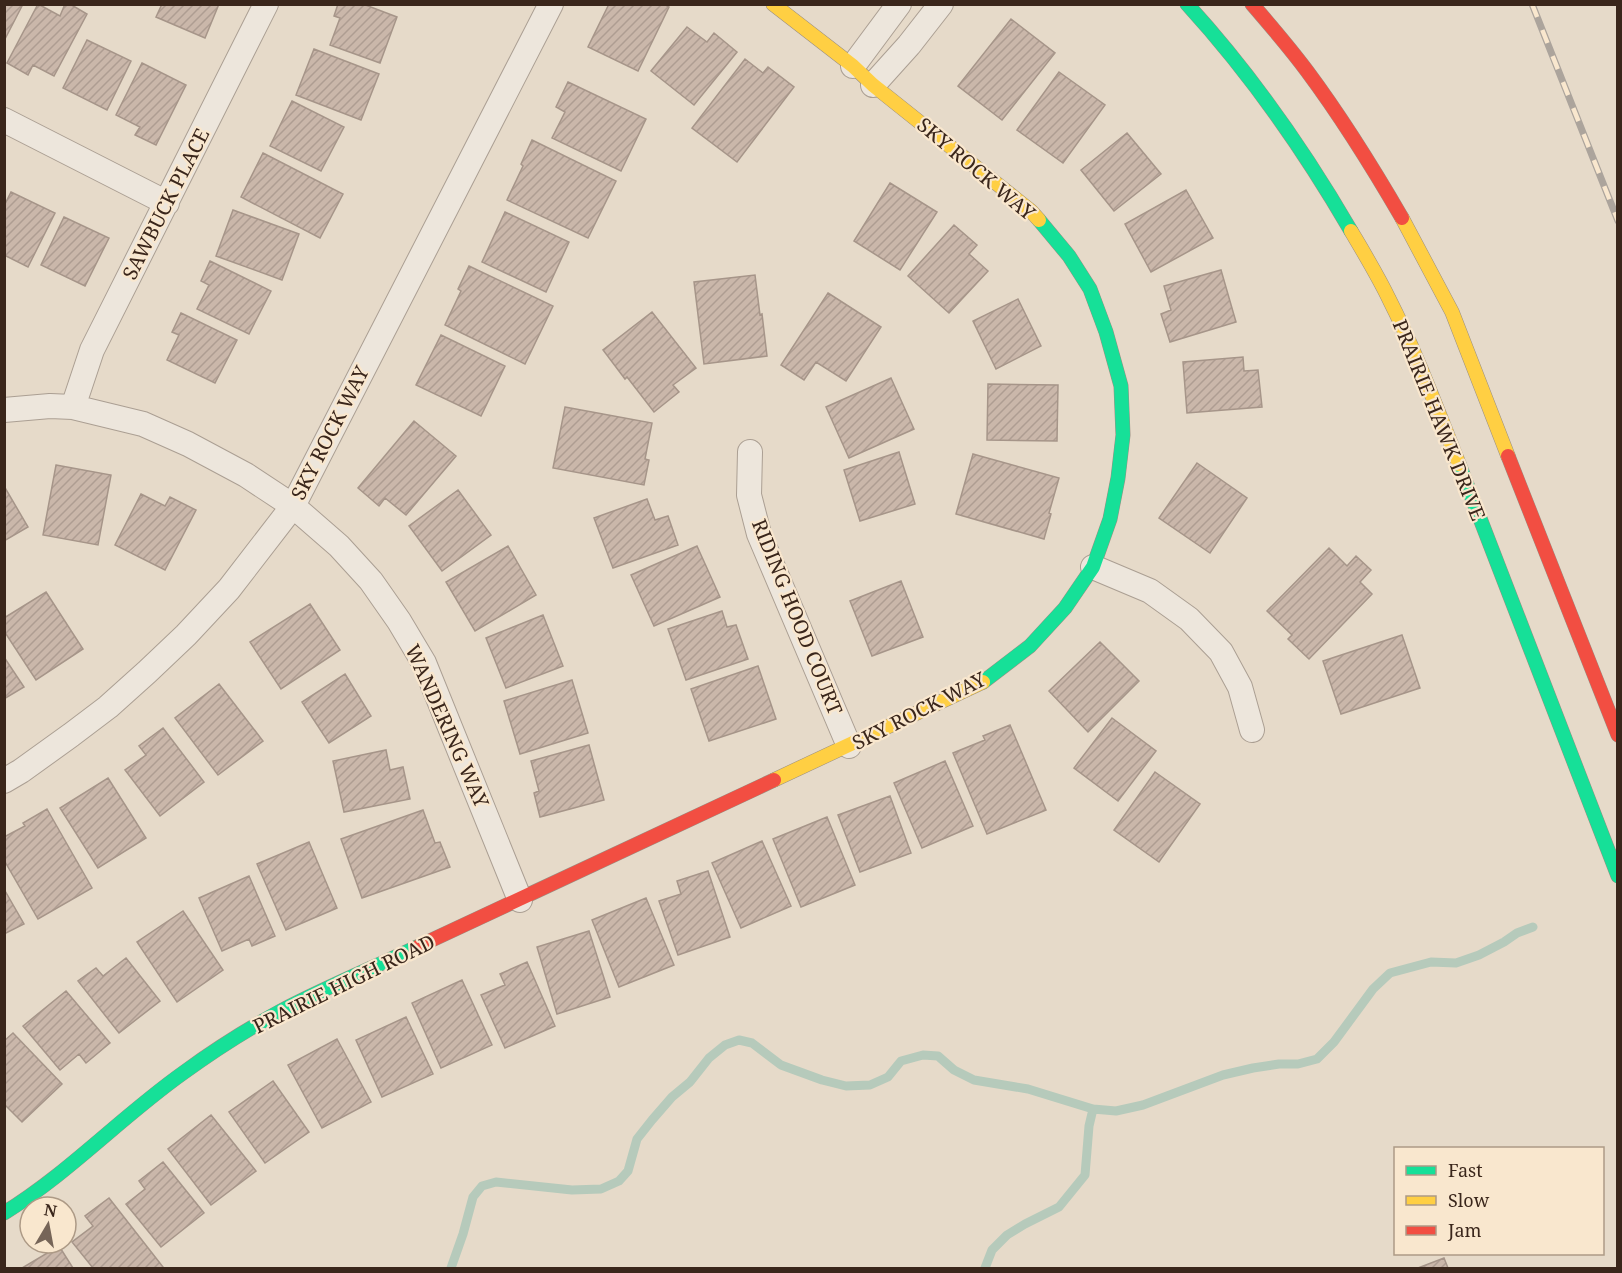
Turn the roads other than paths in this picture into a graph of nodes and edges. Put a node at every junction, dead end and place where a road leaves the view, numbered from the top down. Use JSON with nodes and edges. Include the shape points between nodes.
{"nodes":[{"id":1,"x":266,"y":4,"type":"edge"},
{"id":2,"x":551,"y":4,"type":"edge"},
{"id":3,"x":774,"y":4,"type":"edge"},
{"id":4,"x":899,"y":4,"type":"edge"},
{"id":5,"x":941,"y":4,"type":"edge"},
{"id":6,"x":1187,"y":4,"type":"edge"},
{"id":7,"x":1252,"y":4,"type":"edge"},
{"id":8,"x":853,"y":66,"type":"junction"},
{"id":9,"x":873,"y":85,"type":"junction"},
{"id":10,"x":4,"y":120,"type":"edge"},
{"id":11,"x":167,"y":203,"type":"junction"},
{"id":12,"x":73,"y":407,"type":"junction"},
{"id":13,"x":4,"y":410,"type":"edge"},
{"id":14,"x":750,"y":452,"type":"dead end"},
{"id":15,"x":293,"y":506,"type":"junction"},
{"id":16,"x":1093,"y":567,"type":"junction"},
{"id":17,"x":1252,"y":730,"type":"dead end"},
{"id":18,"x":1617,"y":735,"type":"edge"},
{"id":19,"x":849,"y":746,"type":"junction"},
{"id":20,"x":4,"y":781,"type":"edge"},
{"id":21,"x":1617,"y":876,"type":"edge"},
{"id":22,"x":520,"y":900,"type":"junction"},
{"id":23,"x":4,"y":1213,"type":"edge"}],
"edges":[{"from":1,"to":11,"type":"street","name":"SAWBUCK PLACE"},
{"from":2,"to":15,"type":"street","name":"SKY ROCK WAY"},
{"from":3,"to":8,"type":"street","name":"SKY ROCK WAY"},
{"from":4,"to":8,"type":"street"},
{"from":5,"to":9,"type":"street"},
{"from":6,"to":21,"type":"street","name":"PRAIRIE HAWK DRIVE","via":[[1251,80],[1312,165],[1396,312]]},
{"from":7,"to":18,"type":"street","via":[[1315,81],[1349,131],[1448,303]]},
{"from":8,"to":9,"type":"street","name":"SKY ROCK WAY"},
{"from":9,"to":16,"type":"street","name":"SKY ROCK WAY","via":[[1031,211],[1070,256],[1090,289],[1121,386],[1123,435],[1110,519]]},
{"from":10,"to":11,"type":"street"},
{"from":11,"to":12,"type":"street","name":"SAWBUCK PLACE","via":[[92,350]]},
{"from":12,"to":13,"type":"street","name":"WANDERING WAY"},
{"from":12,"to":15,"type":"street","name":"WANDERING WAY","via":[[143,424],[188,444]]},
{"from":14,"to":19,"type":"street","name":"RIDING HOOD COURT","via":[[749,495],[759,534]]},
{"from":15,"to":20,"type":"street","name":"SKY ROCK WAY","via":[[229,588],[186,635],[108,707]]},
{"from":15,"to":22,"type":"street","name":"WANDERING WAY","via":[[339,546],[371,581],[424,663]]},
{"from":16,"to":17,"type":"street","via":[[1150,591],[1190,619],[1221,652],[1240,687]]},
{"from":16,"to":19,"type":"street","name":"SKY ROCK WAY","via":[[1065,608],[1030,646],[980,684]]},
{"from":19,"to":22,"type":"street","name":"SKY ROCK WAY"},
{"from":22,"to":23,"type":"street","name":"PRAIRIE HIGH ROAD","via":[[279,1012],[153,1096],[60,1175]]}]}
